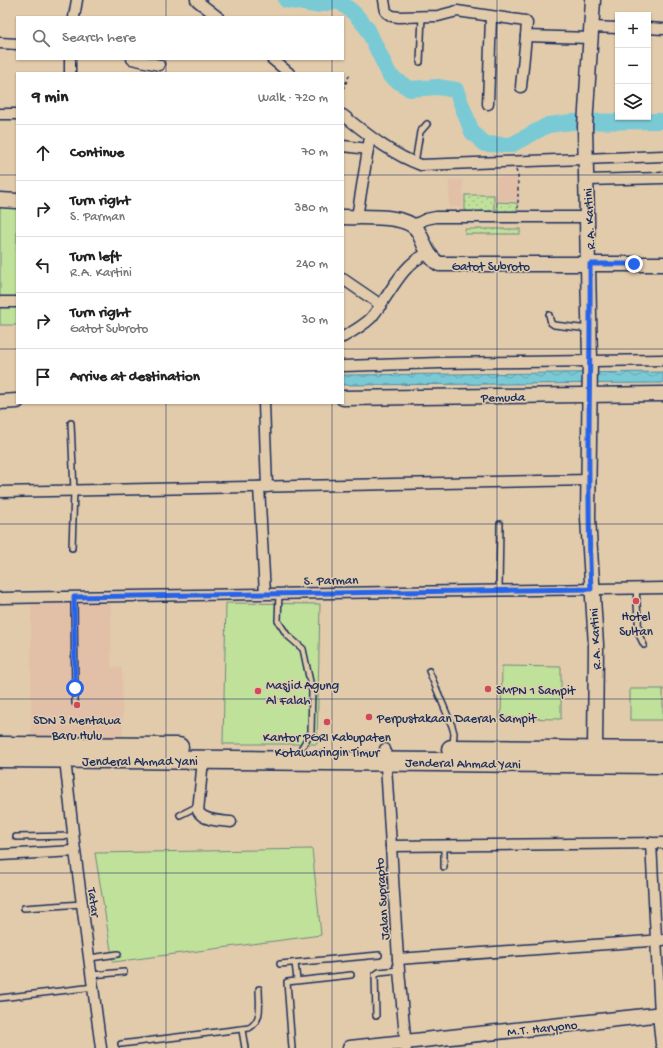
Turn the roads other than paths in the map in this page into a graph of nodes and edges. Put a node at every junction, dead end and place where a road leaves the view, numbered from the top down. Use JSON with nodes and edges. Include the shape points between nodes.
{"nodes":[{"id":1,"x":77,"y":0,"type":"edge"},
{"id":2,"x":196,"y":0,"type":"edge"},
{"id":3,"x":384,"y":0,"type":"edge"},
{"id":4,"x":593,"y":0,"type":"edge"},
{"id":5,"x":74,"y":16,"type":"edge"},
{"id":6,"x":217,"y":16,"type":"edge"},
{"id":7,"x":422,"y":16,"type":"junction"},
{"id":8,"x":491,"y":17,"type":"junction"},
{"id":9,"x":615,"y":28,"type":"edge"},
{"id":10,"x":651,"y":28,"type":"edge"},
{"id":11,"x":663,"y":29,"type":"edge"},
{"id":12,"x":591,"y":32,"type":"junction"},
{"id":13,"x":526,"y":36,"type":"junction"},
{"id":14,"x":0,"y":43,"type":"edge"},
{"id":15,"x":16,"y":44,"type":"edge"},
{"id":16,"x":70,"y":60,"type":"edge"},
{"id":17,"x":136,"y":60,"type":"edge"},
{"id":18,"x":273,"y":60,"type":"edge"},
{"id":19,"x":420,"y":62,"type":"dead end"},
{"id":20,"x":159,"y":65,"type":"dead end"},
{"id":21,"x":70,"y":72,"type":"edge"},
{"id":22,"x":289,"y":72,"type":"edge"},
{"id":23,"x":521,"y":87,"type":"dead end"},
{"id":24,"x":488,"y":104,"type":"dead end"},
{"id":25,"x":0,"y":114,"type":"edge"},
{"id":26,"x":16,"y":114,"type":"edge"},
{"id":27,"x":344,"y":116,"type":"edge"},
{"id":28,"x":427,"y":124,"type":"dead end"},
{"id":29,"x":370,"y":137,"type":"junction"},
{"id":30,"x":344,"y":146,"type":"edge"},
{"id":31,"x":368,"y":149,"type":"junction"},
{"id":32,"x":663,"y":156,"type":"edge"},
{"id":33,"x":586,"y":160,"type":"junction"},
{"id":34,"x":415,"y":163,"type":"junction"},
{"id":35,"x":663,"y":178,"type":"edge"},
{"id":36,"x":586,"y":180,"type":"junction"},
{"id":37,"x":0,"y":200,"type":"edge"},
{"id":38,"x":16,"y":200,"type":"edge"},
{"id":39,"x":344,"y":217,"type":"edge"},
{"id":40,"x":357,"y":217,"type":"junction"},
{"id":41,"x":588,"y":217,"type":"junction"},
{"id":42,"x":414,"y":225,"type":"junction"},
{"id":43,"x":428,"y":254,"type":"junction"},
{"id":44,"x":590,"y":264,"type":"junction"},
{"id":45,"x":663,"y":264,"type":"edge"},
{"id":46,"x":344,"y":280,"type":"edge"},
{"id":47,"x":0,"y":302,"type":"edge"},
{"id":48,"x":16,"y":302,"type":"edge"},
{"id":49,"x":381,"y":305,"type":"junction"},
{"id":50,"x":549,"y":315,"type":"dead end"},
{"id":51,"x":590,"y":329,"type":"junction"},
{"id":52,"x":344,"y":337,"type":"edge"},
{"id":53,"x":663,"y":360,"type":"edge"},
{"id":54,"x":590,"y":362,"type":"junction"},
{"id":55,"x":344,"y":366,"type":"edge"},
{"id":56,"x":590,"y":392,"type":"junction"},
{"id":57,"x":663,"y":394,"type":"edge"},
{"id":58,"x":344,"y":398,"type":"edge"},
{"id":59,"x":16,"y":401,"type":"edge"},
{"id":60,"x":0,"y":402,"type":"edge"},
{"id":61,"x":264,"y":404,"type":"edge"},
{"id":62,"x":71,"y":423,"type":"dead end"},
{"id":63,"x":588,"y":480,"type":"junction"},
{"id":64,"x":263,"y":487,"type":"junction"},
{"id":65,"x":74,"y":491,"type":"junction"},
{"id":66,"x":0,"y":492,"type":"edge"},
{"id":67,"x":500,"y":524,"type":"dead end"},
{"id":68,"x":72,"y":548,"type":"dead end"},
{"id":69,"x":636,"y":588,"type":"junction"},
{"id":70,"x":663,"y":588,"type":"edge"},
{"id":71,"x":591,"y":589,"type":"junction"},
{"id":72,"x":499,"y":590,"type":"junction"},
{"id":73,"x":265,"y":593,"type":"junction"},
{"id":74,"x":279,"y":593,"type":"junction"},
{"id":75,"x":74,"y":597,"type":"junction"},
{"id":76,"x":0,"y":598,"type":"edge"},
{"id":77,"x":644,"y":645,"type":"dead end"},
{"id":78,"x":429,"y":671,"type":"dead end"},
{"id":79,"x":75,"y":703,"type":"dead end"},
{"id":80,"x":0,"y":746,"type":"edge"},
{"id":81,"x":301,"y":749,"type":"junction"},
{"id":82,"x":452,"y":749,"type":"junction"},
{"id":83,"x":594,"y":750,"type":"junction"},
{"id":84,"x":663,"y":751,"type":"edge"},
{"id":85,"x":385,"y":755,"type":"junction"},
{"id":86,"x":0,"y":758,"type":"edge"},
{"id":87,"x":65,"y":760,"type":"junction"},
{"id":88,"x":203,"y":760,"type":"junction"},
{"id":89,"x":663,"y":764,"type":"edge"},
{"id":90,"x":199,"y":806,"type":"junction"},
{"id":91,"x":180,"y":814,"type":"dead end"},
{"id":92,"x":231,"y":822,"type":"dead end"},
{"id":93,"x":73,"y":836,"type":"junction"},
{"id":94,"x":16,"y":837,"type":"dead end"},
{"id":95,"x":651,"y":843,"type":"junction"},
{"id":96,"x":663,"y":843,"type":"edge"},
{"id":97,"x":391,"y":846,"type":"junction"},
{"id":98,"x":444,"y":846,"type":"junction"},
{"id":99,"x":75,"y":851,"type":"junction"},
{"id":100,"x":0,"y":855,"type":"edge"},
{"id":101,"x":444,"y":868,"type":"dead end"},
{"id":102,"x":82,"y":904,"type":"junction"},
{"id":103,"x":24,"y":908,"type":"dead end"},
{"id":104,"x":659,"y":941,"type":"edge"},
{"id":105,"x":118,"y":954,"type":"dead end"},
{"id":106,"x":379,"y":955,"type":"dead end"},
{"id":107,"x":90,"y":958,"type":"junction"},
{"id":108,"x":398,"y":959,"type":"junction"},
{"id":109,"x":295,"y":963,"type":"junction"},
{"id":110,"x":280,"y":964,"type":"dead end"},
{"id":111,"x":399,"y":970,"type":"junction"},
{"id":112,"x":124,"y":972,"type":"dead end"},
{"id":113,"x":92,"y":975,"type":"junction"},
{"id":114,"x":351,"y":975,"type":"dead end"},
{"id":115,"x":297,"y":980,"type":"junction"},
{"id":116,"x":94,"y":987,"type":"junction"},
{"id":117,"x":259,"y":989,"type":"dead end"},
{"id":118,"x":0,"y":998,"type":"edge"},
{"id":119,"x":661,"y":1014,"type":"edge"},
{"id":120,"x":376,"y":1016,"type":"dead end"},
{"id":121,"x":242,"y":1030,"type":"junction"},
{"id":122,"x":139,"y":1042,"type":"junction"},
{"id":123,"x":121,"y":1044,"type":"dead end"},
{"id":124,"x":663,"y":1044,"type":"edge"},
{"id":125,"x":405,"y":1045,"type":"edge"},
{"id":126,"x":101,"y":1048,"type":"edge"},
{"id":127,"x":140,"y":1048,"type":"edge"},
{"id":128,"x":245,"y":1048,"type":"edge"},
{"id":129,"x":292,"y":1048,"type":"edge"},
{"id":130,"x":350,"y":1048,"type":"edge"}],
"edges":[{"from":1,"to":5,"type":"street"},
{"from":2,"to":6,"type":"street"},
{"from":3,"to":7,"type":"street","via":[[386,12],[392,16]]},
{"from":4,"to":12,"type":"street","name":"R.A. Kartini"},
{"from":7,"to":8,"type":"street","via":[[457,11]]},
{"from":7,"to":19,"type":"lane"},
{"from":8,"to":13,"type":"street","via":[[525,21]]},
{"from":8,"to":24,"type":"street"},
{"from":9,"to":12,"type":"street"},
{"from":10,"to":11,"type":"street"},
{"from":12,"to":13,"type":"street"},
{"from":12,"to":33,"type":"street","name":"R.A. Kartini","via":[[585,126]]},
{"from":13,"to":23,"type":"street"},
{"from":14,"to":15,"type":"street"},
{"from":16,"to":21,"type":"street"},
{"from":17,"to":20,"type":"street"},
{"from":18,"to":22,"type":"street"},
{"from":25,"to":26,"type":"street"},
{"from":27,"to":29,"type":"street"},
{"from":28,"to":34,"type":"lane","via":[[420,132]]},
{"from":29,"to":31,"type":"street"},
{"from":29,"to":34,"type":"street"},
{"from":30,"to":31,"type":"street"},
{"from":31,"to":40,"type":"street"},
{"from":32,"to":33,"type":"street"},
{"from":33,"to":34,"type":"street","via":[[432,166]]},
{"from":33,"to":36,"type":"street","name":"R.A. Kartini"},
{"from":35,"to":36,"type":"street"},
{"from":36,"to":41,"type":"street","name":"R.A. Kartini"},
{"from":37,"to":38,"type":"street"},
{"from":39,"to":40,"type":"street"},
{"from":40,"to":42,"type":"street","via":[[398,220]]},
{"from":41,"to":42,"type":"street","via":[[436,217],[426,218]]},
{"from":41,"to":44,"type":"street","name":"R.A. Kartini"},
{"from":42,"to":43,"type":"street"},
{"from":43,"to":44,"type":"street","name":"Gatot Subroto","via":[[439,264],[447,265]]},
{"from":43,"to":49,"type":"street","via":[[409,266]]},
{"from":44,"to":45,"type":"street","name":"Gatot Subroto"},
{"from":44,"to":51,"type":"street","name":"R.A. Kartini"},
{"from":46,"to":49,"type":"street"},
{"from":47,"to":48,"type":"street"},
{"from":49,"to":52,"type":"street","via":[[369,319]]},
{"from":50,"to":51,"type":"lane","via":[[551,324]]},
{"from":51,"to":54,"type":"street","name":"R.A. Kartini"},
{"from":53,"to":54,"type":"street"},
{"from":54,"to":55,"type":"street"},
{"from":54,"to":56,"type":"street","name":"R.A. Kartini"},
{"from":56,"to":57,"type":"street","name":"Pemuda"},
{"from":56,"to":58,"type":"street","name":"Pemuda"},
{"from":56,"to":63,"type":"street","name":"R.A. Kartini"},
{"from":59,"to":60,"type":"street"},
{"from":61,"to":64,"type":"street"},
{"from":62,"to":65,"type":"lane"},
{"from":63,"to":64,"type":"street"},
{"from":63,"to":71,"type":"street","name":"R.A. Kartini"},
{"from":64,"to":65,"type":"street"},
{"from":64,"to":73,"type":"street"},
{"from":65,"to":66,"type":"street"},
{"from":65,"to":68,"type":"lane"},
{"from":67,"to":72,"type":"lane"},
{"from":69,"to":70,"type":"street","name":"S. Parman"},
{"from":69,"to":71,"type":"street","name":"S. Parman"},
{"from":69,"to":77,"type":"lane","via":[[639,635]]},
{"from":71,"to":72,"type":"street","name":"S. Parman"},
{"from":71,"to":83,"type":"street","name":"R.A. Kartini","via":[[596,645]]},
{"from":72,"to":74,"type":"street","name":"S. Parman"},
{"from":73,"to":74,"type":"street","name":"S. Parman"},
{"from":73,"to":75,"type":"street","name":"S. Parman"},
{"from":74,"to":81,"type":"lane","via":[[278,621],[287,635],[303,649],[312,690],[311,732]]},
{"from":75,"to":76,"type":"street","name":"S. Parman"},
{"from":75,"to":79,"type":"lane"},
{"from":78,"to":82,"type":"lane","via":[[452,726]]},
{"from":80,"to":81,"type":"highway","name":"Jenderal Ahmad Yani"},
{"from":81,"to":85,"type":"highway","name":"Jenderal Ahmad Yani"},
{"from":82,"to":83,"type":"highway","name":"Jenderal Ahmad Yani"},
{"from":82,"to":85,"type":"highway","name":"Jenderal Ahmad Yani"},
{"from":83,"to":84,"type":"highway","name":"Jenderal Ahmad Yani"},
{"from":85,"to":88,"type":"highway","name":"Jenderal Ahmad Yani"},
{"from":85,"to":89,"type":"highway","name":"Jenderal Ahmad Yani"},
{"from":85,"to":97,"type":"street","name":"Jalan Suprapto"},
{"from":86,"to":87,"type":"highway","name":"Jenderal Ahmad Yani"},
{"from":87,"to":88,"type":"highway","name":"Jenderal Ahmad Yani"},
{"from":87,"to":93,"type":"street","name":"Tatar"},
{"from":88,"to":90,"type":"street"},
{"from":90,"to":91,"type":"lane"},
{"from":90,"to":92,"type":"street","via":[[200,814],[207,818]]},
{"from":93,"to":94,"type":"lane"},
{"from":93,"to":99,"type":"street","name":"Tatar"},
{"from":95,"to":96,"type":"street"},
{"from":95,"to":98,"type":"street"},
{"from":95,"to":104,"type":"street"},
{"from":97,"to":98,"type":"street"},
{"from":97,"to":108,"type":"street","name":"Jalan Suprapto"},
{"from":98,"to":101,"type":"lane"},
{"from":99,"to":100,"type":"street"},
{"from":99,"to":102,"type":"street","name":"Tatar"},
{"from":102,"to":103,"type":"lane"},
{"from":102,"to":107,"type":"street","name":"Tatar"},
{"from":104,"to":108,"type":"street"},
{"from":104,"to":119,"type":"street"},
{"from":105,"to":107,"type":"lane"},
{"from":106,"to":109,"type":"lane"},
{"from":107,"to":113,"type":"street","name":"Tatar"},
{"from":108,"to":111,"type":"street","name":"Jalan Suprapto"},
{"from":109,"to":110,"type":"lane"},
{"from":109,"to":115,"type":"lane"},
{"from":111,"to":120,"type":"lane","via":[[378,972],[375,975]]},
{"from":111,"to":125,"type":"street","name":"Jalan Suprapto"},
{"from":112,"to":113,"type":"lane"},
{"from":113,"to":116,"type":"street","name":"Tatar"},
{"from":114,"to":115,"type":"lane"},
{"from":115,"to":129,"type":"lane","via":[[289,981],[287,985]]},
{"from":116,"to":118,"type":"lane"},
{"from":116,"to":126,"type":"street","name":"Tatar"},
{"from":117,"to":121,"type":"lane","via":[[258,1021]]},
{"from":119,"to":124,"type":"street"},
{"from":119,"to":125,"type":"street","name":"M.T. Haryono"},
{"from":121,"to":122,"type":"lane"},
{"from":121,"to":128,"type":"lane"},
{"from":122,"to":123,"type":"lane"},
{"from":122,"to":127,"type":"lane"},
{"from":125,"to":130,"type":"street","name":"M.T. Haryono"}]}
